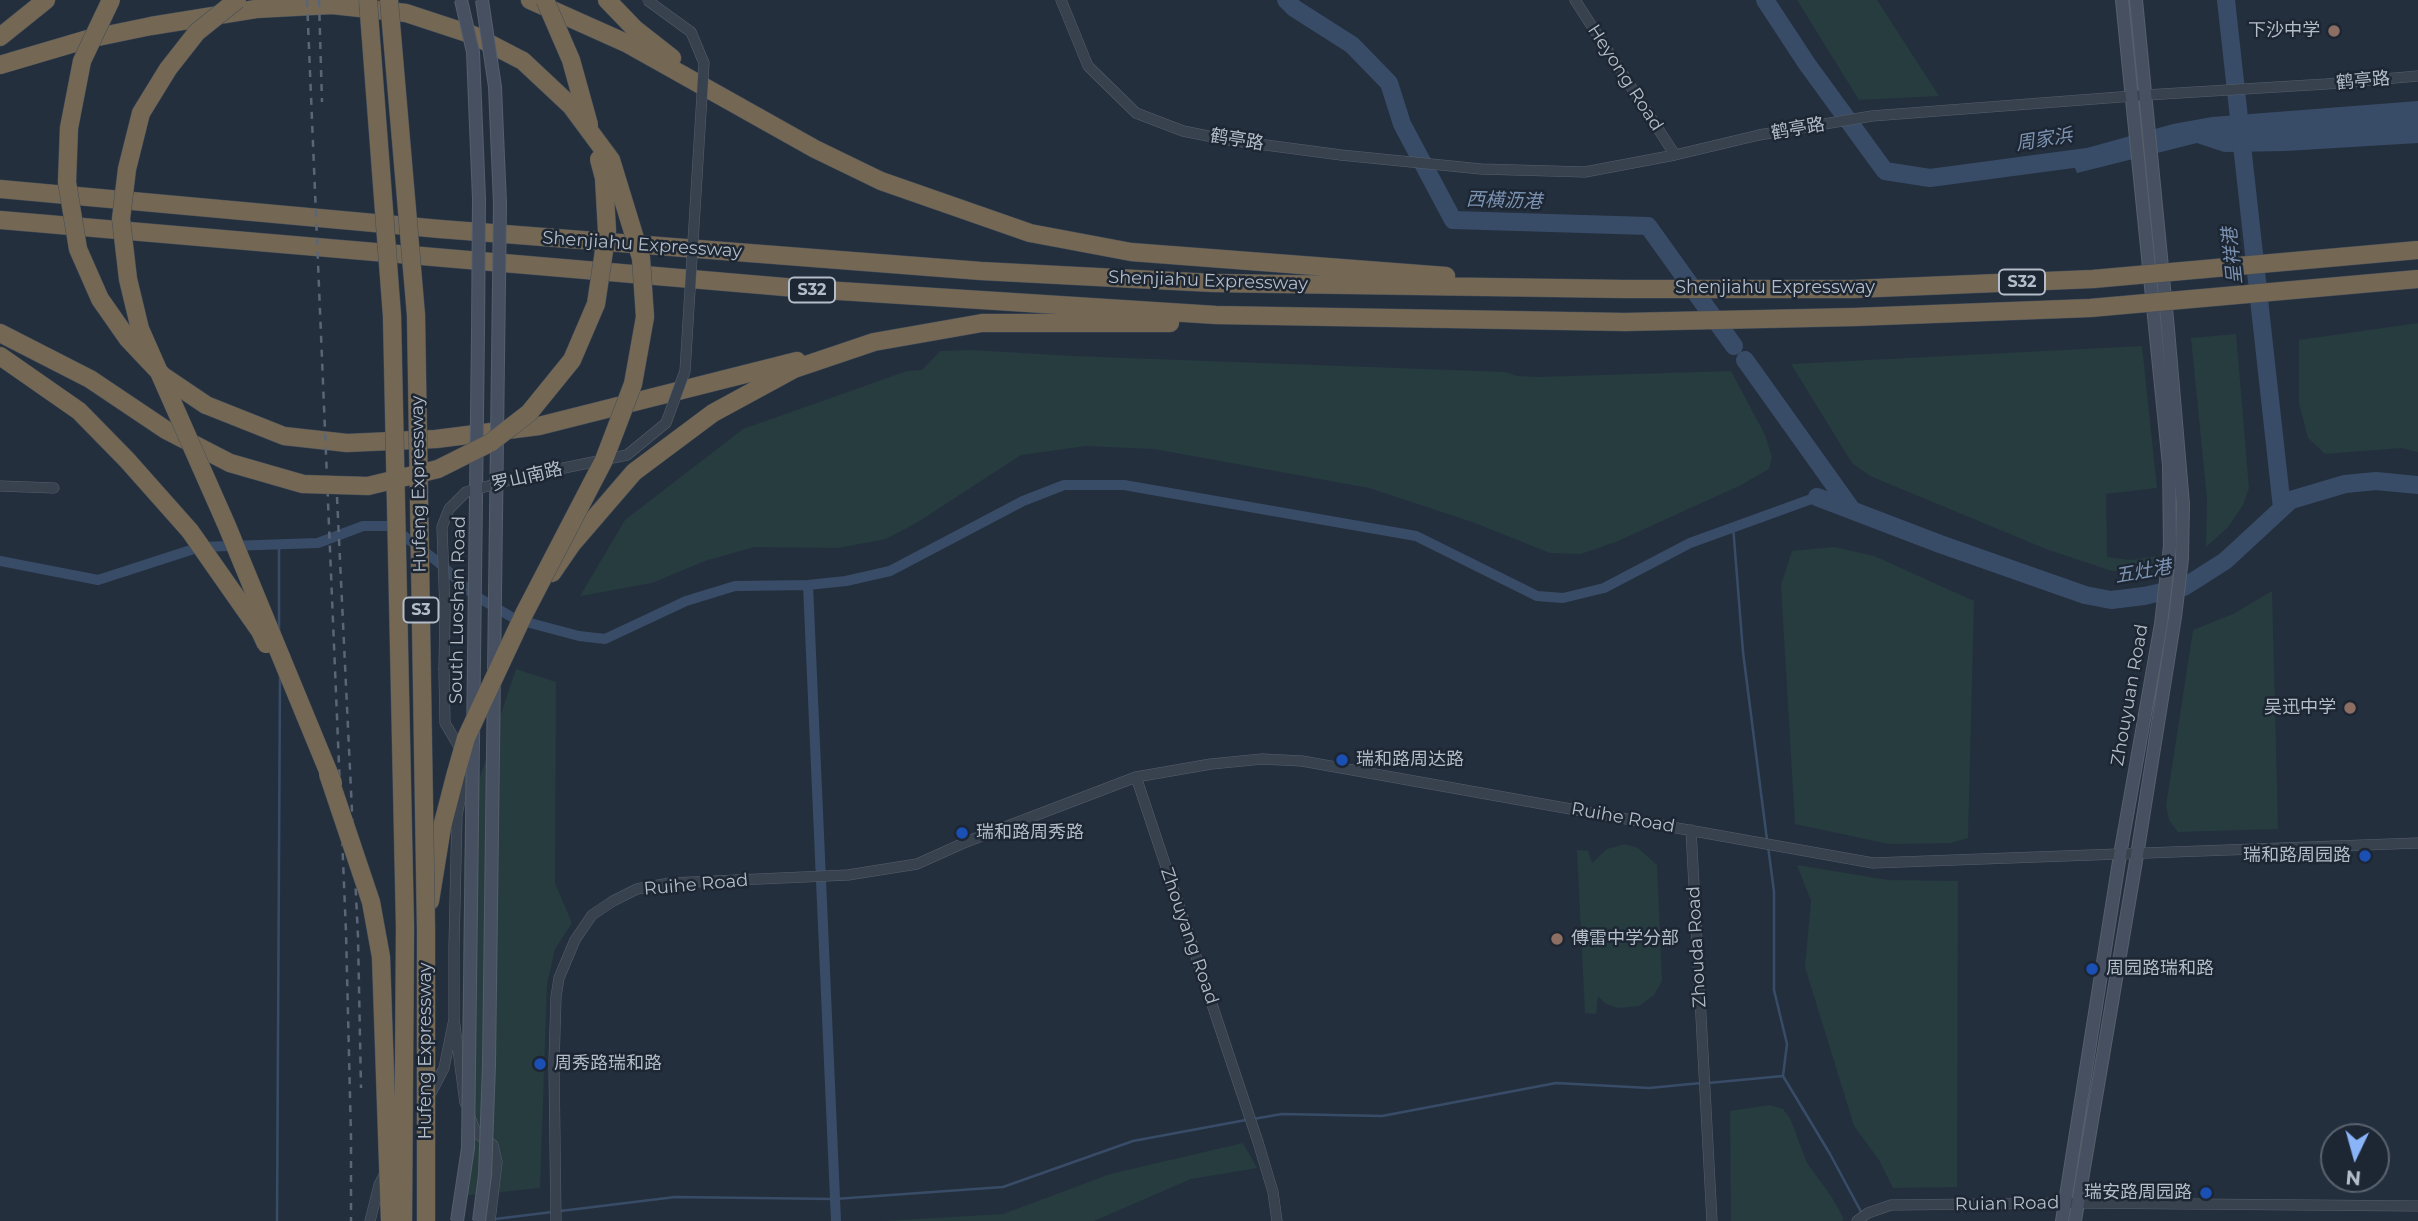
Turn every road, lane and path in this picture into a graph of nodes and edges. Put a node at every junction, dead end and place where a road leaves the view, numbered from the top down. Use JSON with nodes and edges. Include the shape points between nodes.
{"nodes":[{"id":1,"x":46,"y":0,"type":"edge"},
{"id":2,"x":111,"y":0,"type":"edge"},
{"id":3,"x":237,"y":0,"type":"edge"},
{"id":4,"x":368,"y":0,"type":"edge"},
{"id":5,"x":389,"y":0,"type":"edge"},
{"id":6,"x":461,"y":0,"type":"edge"},
{"id":7,"x":482,"y":0,"type":"edge"},
{"id":8,"x":530,"y":0,"type":"edge"},
{"id":9,"x":545,"y":0,"type":"edge"},
{"id":10,"x":607,"y":0,"type":"edge"},
{"id":11,"x":647,"y":0,"type":"edge"},
{"id":12,"x":1061,"y":0,"type":"edge"},
{"id":13,"x":1574,"y":0,"type":"edge"},
{"id":14,"x":2122,"y":0,"type":"edge"},
{"id":15,"x":2136,"y":0,"type":"edge"},
{"id":16,"x":0,"y":37,"type":"edge"},
{"id":17,"x":0,"y":65,"type":"edge"},
{"id":18,"x":2418,"y":76,"type":"edge"},
{"id":19,"x":2139,"y":95,"type":"junction"},
{"id":20,"x":748,"y":111,"type":"junction"},
{"id":21,"x":1675,"y":155,"type":"junction"},
{"id":22,"x":2146,"y":170,"type":"junction"},
{"id":23,"x":0,"y":189,"type":"edge"},
{"id":24,"x":0,"y":220,"type":"edge"},
{"id":25,"x":2418,"y":250,"type":"edge"},
{"id":26,"x":2418,"y":279,"type":"edge"},
{"id":27,"x":1624,"y":289,"type":"junction"},
{"id":28,"x":1626,"y":322,"type":"junction"},
{"id":29,"x":0,"y":333,"type":"edge"},
{"id":30,"x":874,"y":342,"type":"junction"},
{"id":31,"x":0,"y":356,"type":"edge"},
{"id":32,"x":0,"y":486,"type":"edge"},
{"id":33,"x":54,"y":488,"type":"dead end"},
{"id":34,"x":524,"y":614,"type":"junction"},
{"id":35,"x":1136,"y":777,"type":"junction"},
{"id":36,"x":332,"y":783,"type":"junction"},
{"id":37,"x":1690,"y":831,"type":"junction"},
{"id":38,"x":2418,"y":843,"type":"edge"},
{"id":39,"x":2120,"y":855,"type":"junction"},
{"id":40,"x":2137,"y":855,"type":"junction"},
{"id":41,"x":426,"y":929,"type":"junction"},
{"id":42,"x":454,"y":1019,"type":"junction"},
{"id":43,"x":2071,"y":1203,"type":"junction"},
{"id":44,"x":2418,"y":1206,"type":"edge"},
{"id":45,"x":370,"y":1221,"type":"edge"},
{"id":46,"x":390,"y":1221,"type":"edge"},
{"id":47,"x":402,"y":1221,"type":"edge"},
{"id":48,"x":426,"y":1221,"type":"edge"},
{"id":49,"x":457,"y":1221,"type":"edge"},
{"id":50,"x":479,"y":1221,"type":"edge"},
{"id":51,"x":490,"y":1221,"type":"edge"},
{"id":52,"x":556,"y":1221,"type":"edge"},
{"id":53,"x":1277,"y":1221,"type":"edge"},
{"id":54,"x":1712,"y":1221,"type":"edge"},
{"id":55,"x":1857,"y":1221,"type":"edge"},
{"id":56,"x":2062,"y":1221,"type":"edge"},
{"id":57,"x":2075,"y":1221,"type":"edge"}],
"edges":[{"from":1,"to":16,"type":"highway"},
{"from":2,"to":30,"type":"highway","bridge":true,"via":[[82,61],[69,128],[67,183],[78,249],[100,299],[128,339],[163,376],[206,405],[284,436],[347,443],[436,439],[553,423]]},
{"from":3,"to":36,"type":"highway","bridge":true,"via":[[197,32],[141,113],[121,219],[128,279],[139,329],[232,538]]},
{"from":4,"to":47,"type":"highway","name":"Hufeng Expressway","number":"S3","bridge":true,"via":[[392,316],[405,927]]},
{"from":5,"to":41,"type":"highway","name":"Hufeng Expressway","number":"S3","bridge":true,"via":[[416,314]]},
{"from":6,"to":49,"type":"main road","name":"South Luoshan Road","bridge":true,"via":[[473,52],[479,198],[469,1124]]},
{"from":7,"to":50,"type":"main road","name":"South Luoshan Road","bridge":true,"via":[[495,87],[500,204],[489,1065]]},
{"from":8,"to":20,"type":"highway","via":[[626,43]]},
{"from":9,"to":29,"type":"highway","bridge":true,"via":[[571,60],[604,178],[607,230],[596,304],[572,360],[530,413],[491,443],[438,469],[368,486],[303,484],[230,463],[166,430],[90,379]]},
{"from":10,"to":20,"type":"highway","via":[[683,67]]},
{"from":11,"to":42,"type":"street","name":"罗山南路","bridge":true,"via":[[691,32],[704,62],[685,371],[666,423],[627,455],[466,492],[449,509],[442,527],[445,723],[458,745],[466,776],[457,815]]},
{"from":12,"to":21,"type":"street","name":"鹤亭路","via":[[1088,66],[1136,113],[1182,131],[1481,169],[1585,173]]},
{"from":13,"to":21,"type":"street","name":"Heyong Road"},
{"from":14,"to":19,"type":"main road"},
{"from":15,"to":19,"type":"main road"},
{"from":17,"to":34,"type":"highway","bridge":true,"via":[[88,39],[256,9],[332,5],[406,13],[473,36],[523,61],[571,106],[611,160],[641,258],[645,317],[633,384],[604,460]]},
{"from":18,"to":19,"type":"street","name":"鹤亭路"},
{"from":19,"to":21,"type":"street","name":"鹤亭路","via":[[1872,116]]},
{"from":19,"to":22,"type":"main road"},
{"from":20,"to":27,"type":"highway","via":[[881,181],[1030,233],[1131,252]]},
{"from":22,"to":39,"type":"main road","name":"Zhouyuan Road","via":[[2171,520],[2161,624]]},
{"from":22,"to":40,"type":"main road","name":"Zhouyuan Road","via":[[2183,504],[2175,618]]},
{"from":23,"to":27,"type":"highway","name":"Shenjiahu Expressway","number":"S32","via":[[994,272],[1213,283]]},
{"from":24,"to":28,"type":"highway","name":"Shenjiahu Expressway","number":"S32","via":[[808,289],[1216,314]]},
{"from":25,"to":27,"type":"highway","name":"Shenjiahu Expressway","number":"S32","bridge":true,"via":[[2093,279],[1853,289]]},
{"from":26,"to":28,"type":"highway","name":"Shenjiahu Expressway","number":"S32","bridge":true,"via":[[2090,308]]},
{"from":28,"to":30,"type":"highway","via":[[982,323]]},
{"from":30,"to":34,"type":"highway","bridge":true,"via":[[794,369],[713,413],[634,472],[572,544]]},
{"from":31,"to":36,"type":"highway","bridge":true,"via":[[79,411],[190,531],[260,631]]},
{"from":32,"to":33,"type":"street"},
{"from":34,"to":41,"type":"highway","bridge":true,"via":[[466,738],[442,827]]},
{"from":35,"to":37,"type":"street","name":"Ruihe Road","via":[[1262,759],[1302,761]]},
{"from":35,"to":52,"type":"street","name":"Ruihe Road","via":[[917,864],[848,875],[670,883],[638,889],[592,915],[575,940],[556,997]]},
{"from":35,"to":53,"type":"street","name":"Zhouyang Road","via":[[1243,1094],[1273,1192]]},
{"from":36,"to":46,"type":"highway","bridge":true,"via":[[371,902],[381,957]]},
{"from":37,"to":39,"type":"street","name":"Ruihe Road","via":[[1873,863]]},
{"from":37,"to":54,"type":"street","name":"Zhouda Road"},
{"from":38,"to":40,"type":"street","name":"Ruihe Road"},
{"from":39,"to":40,"type":"street","name":"Ruihe Road"},
{"from":39,"to":43,"type":"main road","name":"Zhouyuan Road"},
{"from":40,"to":43,"type":"main road","name":"Zhouyuan Road"},
{"from":41,"to":48,"type":"highway","name":"Hufeng Expressway","number":"S3","bridge":true},
{"from":42,"to":45,"type":"street","name":"罗山南路","via":[[444,1068],[379,1185]]},
{"from":42,"to":51,"type":"street","name":"罗山南路","via":[[463,1099],[476,1133],[493,1145],[498,1162]]},
{"from":43,"to":44,"type":"street","name":"Ruian Road"},
{"from":43,"to":55,"type":"street","name":"Ruian Road","via":[[1891,1205]]},
{"from":43,"to":56,"type":"main road","name":"Zhouyuan Road"},
{"from":43,"to":57,"type":"main road","name":"Zhouyuan Road"}]}
